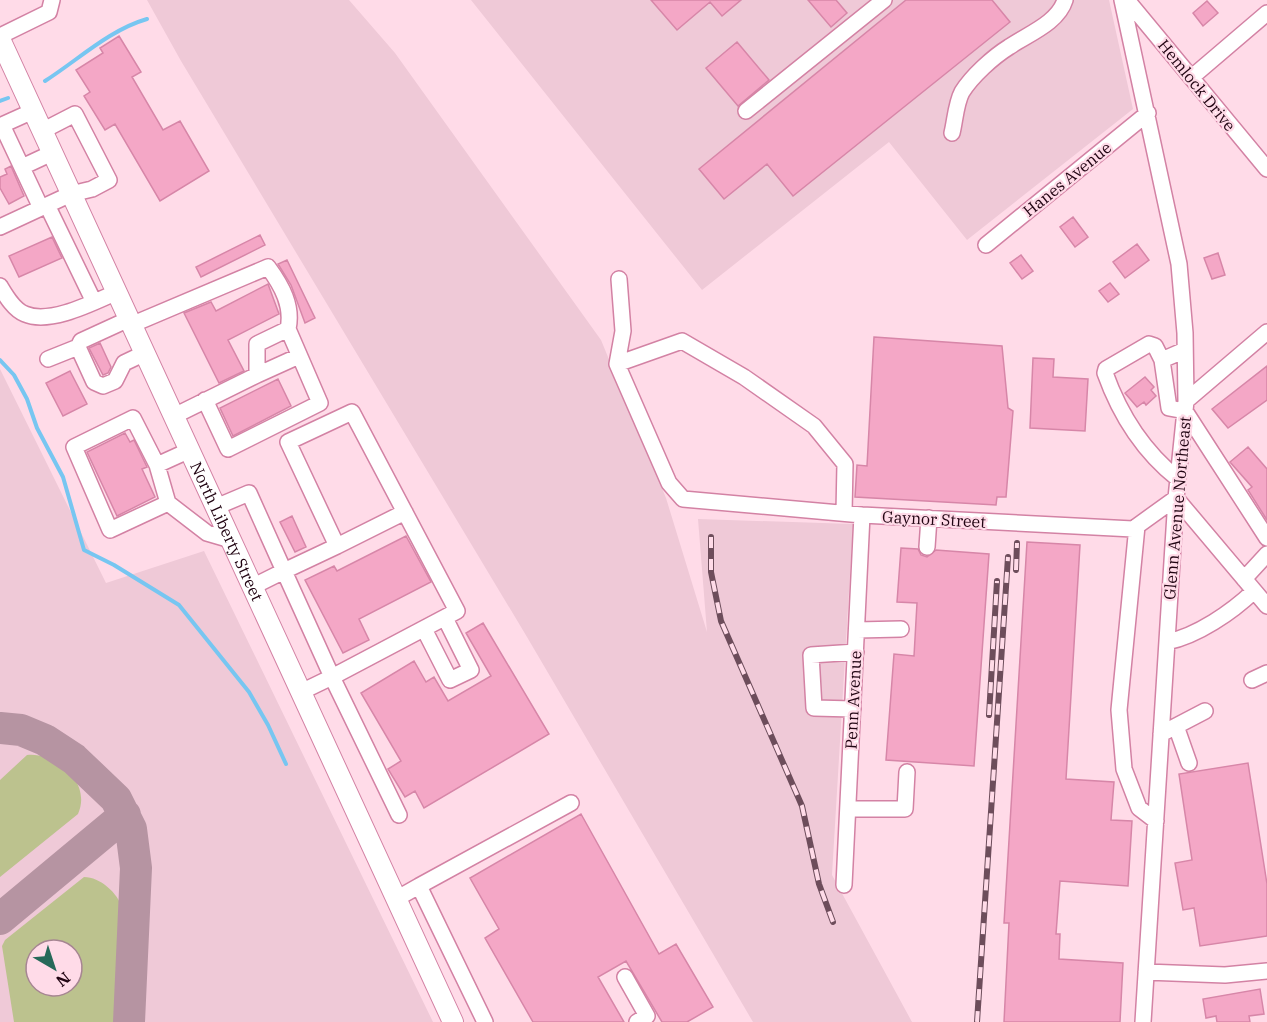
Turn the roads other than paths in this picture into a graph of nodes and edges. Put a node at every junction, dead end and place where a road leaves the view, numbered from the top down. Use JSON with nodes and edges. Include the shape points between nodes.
{"nodes":[{"id":1,"x":52,"y":0,"type":"edge"},
{"id":2,"x":884,"y":0,"type":"edge"},
{"id":3,"x":1065,"y":0,"type":"edge"},
{"id":4,"x":1122,"y":0,"type":"edge"},
{"id":5,"x":1127,"y":0,"type":"edge"},
{"id":6,"x":1267,"y":13,"type":"edge"},
{"id":7,"x":0,"y":38,"type":"edge"},
{"id":8,"x":1192,"y":77,"type":"junction"},
{"id":9,"x":33,"y":111,"type":"junction"},
{"id":10,"x":746,"y":111,"type":"dead end"},
{"id":11,"x":1148,"y":113,"type":"junction"},
{"id":12,"x":1,"y":125,"type":"edge"},
{"id":13,"x":42,"y":131,"type":"junction"},
{"id":14,"x":952,"y":133,"type":"dead end"},
{"id":15,"x":52,"y":153,"type":"junction"},
{"id":16,"x":22,"y":167,"type":"junction"},
{"id":17,"x":1267,"y":170,"type":"edge"},
{"id":18,"x":71,"y":194,"type":"junction"},
{"id":19,"x":44,"y":206,"type":"junction"},
{"id":20,"x":0,"y":227,"type":"edge"},
{"id":21,"x":986,"y":245,"type":"dead end"},
{"id":22,"x":619,"y":279,"type":"dead end"},
{"id":23,"x":0,"y":286,"type":"edge"},
{"id":24,"x":117,"y":292,"type":"junction"},
{"id":25,"x":94,"y":302,"type":"junction"},
{"id":26,"x":130,"y":322,"type":"junction"},
{"id":27,"x":288,"y":329,"type":"junction"},
{"id":28,"x":1267,"y":332,"type":"edge"},
{"id":29,"x":78,"y":347,"type":"junction"},
{"id":30,"x":1185,"y":350,"type":"junction"},
{"id":31,"x":145,"y":353,"type":"junction"},
{"id":32,"x":299,"y":356,"type":"junction"},
{"id":33,"x":48,"y":358,"type":"dead end"},
{"id":34,"x":1162,"y":360,"type":"junction"},
{"id":35,"x":617,"y":364,"type":"junction"},
{"id":36,"x":257,"y":375,"type":"junction"},
{"id":37,"x":205,"y":400,"type":"junction"},
{"id":38,"x":1185,"y":406,"type":"junction"},
{"id":39,"x":174,"y":416,"type":"junction"},
{"id":40,"x":190,"y":450,"type":"junction"},
{"id":41,"x":157,"y":465,"type":"junction"},
{"id":42,"x":1178,"y":480,"type":"junction"},
{"id":43,"x":1176,"y":498,"type":"junction"},
{"id":44,"x":168,"y":503,"type":"junction"},
{"id":45,"x":216,"y":507,"type":"junction"},
{"id":46,"x":405,"y":512,"type":"junction"},
{"id":47,"x":844,"y":513,"type":"junction"},
{"id":48,"x":862,"y":515,"type":"junction"},
{"id":49,"x":929,"y":518,"type":"junction"},
{"id":50,"x":1137,"y":526,"type":"junction"},
{"id":51,"x":1267,"y":538,"type":"edge"},
{"id":52,"x":231,"y":540,"type":"junction"},
{"id":53,"x":337,"y":546,"type":"junction"},
{"id":54,"x":927,"y":547,"type":"dead end"},
{"id":55,"x":1267,"y":554,"type":"edge"},
{"id":56,"x":284,"y":571,"type":"junction"},
{"id":57,"x":1244,"y":579,"type":"junction"},
{"id":58,"x":252,"y":587,"type":"junction"},
{"id":59,"x":1254,"y":591,"type":"junction"},
{"id":60,"x":1267,"y":606,"type":"edge"},
{"id":61,"x":445,"y":618,"type":"junction"},
{"id":62,"x":424,"y":629,"type":"junction"},
{"id":63,"x":902,"y":629,"type":"dead end"},
{"id":64,"x":857,"y":630,"type":"junction"},
{"id":65,"x":1167,"y":642,"type":"junction"},
{"id":66,"x":855,"y":652,"type":"junction"},
{"id":67,"x":1267,"y":673,"type":"edge"},
{"id":68,"x":332,"y":677,"type":"junction"},
{"id":69,"x":1252,"y":681,"type":"dead end"},
{"id":70,"x":301,"y":692,"type":"junction"},
{"id":71,"x":853,"y":709,"type":"junction"},
{"id":72,"x":1205,"y":711,"type":"dead end"},
{"id":73,"x":1176,"y":726,"type":"junction"},
{"id":74,"x":1161,"y":734,"type":"junction"},
{"id":75,"x":1189,"y":763,"type":"dead end"},
{"id":76,"x":907,"y":772,"type":"dead end"},
{"id":77,"x":571,"y":803,"type":"dead end"},
{"id":78,"x":848,"y":809,"type":"junction"},
{"id":79,"x":399,"y":815,"type":"dead end"},
{"id":80,"x":1156,"y":821,"type":"junction"},
{"id":81,"x":844,"y":885,"type":"dead end"},
{"id":82,"x":418,"y":886,"type":"junction"},
{"id":83,"x":396,"y":899,"type":"junction"},
{"id":84,"x":447,"y":945,"type":"junction"},
{"id":85,"x":422,"y":955,"type":"junction"},
{"id":86,"x":1267,"y":971,"type":"edge"},
{"id":87,"x":1146,"y":972,"type":"junction"},
{"id":88,"x":625,"y":977,"type":"dead end"},
{"id":89,"x":453,"y":1022,"type":"edge"},
{"id":90,"x":485,"y":1022,"type":"edge"},
{"id":91,"x":637,"y":1022,"type":"edge"},
{"id":92,"x":1143,"y":1022,"type":"edge"}],
"edges":[{"from":1,"to":7,"type":"street","via":[[49,12]]},
{"from":2,"to":10,"type":"street"},
{"from":3,"to":14,"type":"street","via":[[1063,8],[1046,25],[1007,48],[961,93]]},
{"from":4,"to":11,"type":"street","name":"Glenn Avenue Northeast"},
{"from":5,"to":8,"type":"street","name":"Hemlock Drive"},
{"from":6,"to":8,"type":"street"},
{"from":7,"to":9,"type":"main road","name":"North Liberty Street"},
{"from":8,"to":17,"type":"street","name":"Hemlock Drive"},
{"from":9,"to":12,"type":"street"},
{"from":9,"to":13,"type":"main road","name":"North Liberty Street"},
{"from":11,"to":21,"type":"street","name":"Hanes Avenue"},
{"from":11,"to":30,"type":"street","name":"Glenn Avenue Northeast","via":[[1179,264]]},
{"from":12,"to":16,"type":"street"},
{"from":13,"to":15,"type":"main road","name":"North Liberty Street"},
{"from":13,"to":18,"type":"street","via":[[75,114],[109,180]]},
{"from":15,"to":16,"type":"street"},
{"from":15,"to":18,"type":"main road","name":"North Liberty Street"},
{"from":16,"to":19,"type":"street"},
{"from":18,"to":19,"type":"street"},
{"from":18,"to":24,"type":"main road","name":"North Liberty Street"},
{"from":19,"to":20,"type":"street"},
{"from":19,"to":25,"type":"street"},
{"from":22,"to":35,"type":"street","via":[[623,330]]},
{"from":23,"to":25,"type":"street","via":[[16,309],[35,317],[73,311]]},
{"from":24,"to":25,"type":"street"},
{"from":24,"to":26,"type":"main road","name":"North Liberty Street"},
{"from":26,"to":27,"type":"street","via":[[268,267],[291,314]]},
{"from":26,"to":29,"type":"street","via":[[86,338]]},
{"from":26,"to":31,"type":"main road","name":"North Liberty Street"},
{"from":27,"to":32,"type":"street"},
{"from":27,"to":36,"type":"street","via":[[257,344]]},
{"from":28,"to":38,"type":"street"},
{"from":29,"to":31,"type":"street","via":[[98,386],[115,381],[124,363]]},
{"from":29,"to":33,"type":"street"},
{"from":30,"to":34,"type":"street"},
{"from":30,"to":38,"type":"street","name":"Glenn Avenue Northeast"},
{"from":31,"to":39,"type":"main road","name":"North Liberty Street"},
{"from":32,"to":36,"type":"street"},
{"from":32,"to":37,"type":"street","via":[[320,403],[228,449]]},
{"from":34,"to":38,"type":"street","via":[[1168,408]]},
{"from":34,"to":42,"type":"street","via":[[1155,346],[1149,344],[1106,369],[1106,373],[1115,400],[1154,460]]},
{"from":35,"to":47,"type":"street","name":"Gaynor Street","via":[[669,483],[683,499]]},
{"from":35,"to":47,"type":"street","via":[[682,341],[744,377],[814,426],[845,464]]},
{"from":36,"to":37,"type":"street"},
{"from":37,"to":39,"type":"street"},
{"from":38,"to":42,"type":"street","name":"Glenn Avenue Northeast"},
{"from":38,"to":51,"type":"street"},
{"from":39,"to":40,"type":"main road","name":"North Liberty Street"},
{"from":40,"to":41,"type":"street"},
{"from":40,"to":45,"type":"main road","name":"North Liberty Street"},
{"from":41,"to":44,"type":"street"},
{"from":41,"to":44,"type":"street","via":[[134,417],[74,447],[110,530]]},
{"from":42,"to":43,"type":"street","name":"Glenn Avenue Northeast"},
{"from":43,"to":50,"type":"street"},
{"from":43,"to":57,"type":"street"},
{"from":43,"to":65,"type":"street","name":"Glenn Avenue Northeast"},
{"from":44,"to":52,"type":"street","via":[[207,533]]},
{"from":45,"to":52,"type":"main road","name":"North Liberty Street"},
{"from":45,"to":56,"type":"street","via":[[249,493]]},
{"from":46,"to":53,"type":"street"},
{"from":46,"to":53,"type":"street","via":[[352,412],[288,441]]},
{"from":46,"to":61,"type":"street","via":[[457,611]]},
{"from":47,"to":48,"type":"street","name":"Gaynor Street"},
{"from":48,"to":49,"type":"street","name":"Gaynor Street"},
{"from":48,"to":64,"type":"street","name":"Penn Avenue"},
{"from":49,"to":50,"type":"street","name":"Gaynor Street","via":[[1133,529]]},
{"from":49,"to":54,"type":"street"},
{"from":50,"to":80,"type":"street","via":[[1119,710],[1124,769],[1139,808]]},
{"from":52,"to":58,"type":"main road","name":"North Liberty Street"},
{"from":53,"to":56,"type":"street"},
{"from":55,"to":57,"type":"street"},
{"from":56,"to":58,"type":"street"},
{"from":56,"to":68,"type":"street"},
{"from":57,"to":59,"type":"street"},
{"from":58,"to":70,"type":"main road","name":"North Liberty Street"},
{"from":59,"to":60,"type":"street"},
{"from":59,"to":65,"type":"street","via":[[1189,635]]},
{"from":61,"to":62,"type":"street"},
{"from":61,"to":62,"type":"street","via":[[471,670],[450,680]]},
{"from":62,"to":68,"type":"street"},
{"from":63,"to":64,"type":"street"},
{"from":64,"to":66,"type":"street","name":"Penn Avenue"},
{"from":65,"to":74,"type":"street","name":"Glenn Avenue Northeast"},
{"from":66,"to":71,"type":"street","name":"Penn Avenue"},
{"from":66,"to":71,"type":"street","via":[[811,655],[814,708]]},
{"from":67,"to":69,"type":"street"},
{"from":68,"to":70,"type":"street"},
{"from":68,"to":79,"type":"street"},
{"from":70,"to":83,"type":"main road","name":"North Liberty Street"},
{"from":71,"to":78,"type":"street","name":"Penn Avenue"},
{"from":72,"to":73,"type":"street"},
{"from":73,"to":74,"type":"street"},
{"from":73,"to":75,"type":"street"},
{"from":74,"to":80,"type":"street","name":"Glenn Avenue Northeast"},
{"from":76,"to":78,"type":"street","via":[[905,809]]},
{"from":77,"to":82,"type":"street"},
{"from":78,"to":81,"type":"street","name":"Penn Avenue"},
{"from":80,"to":87,"type":"street","name":"Glenn Avenue Northeast"},
{"from":82,"to":83,"type":"street"},
{"from":82,"to":84,"type":"street"},
{"from":83,"to":85,"type":"main road","name":"North Liberty Street"},
{"from":84,"to":85,"type":"street"},
{"from":84,"to":90,"type":"street"},
{"from":85,"to":89,"type":"main road","name":"North Liberty Street"},
{"from":86,"to":87,"type":"street","via":[[1225,975]]},
{"from":87,"to":92,"type":"street","name":"Glenn Avenue Northeast"},
{"from":88,"to":91,"type":"street","via":[[647,1016]]}]}
